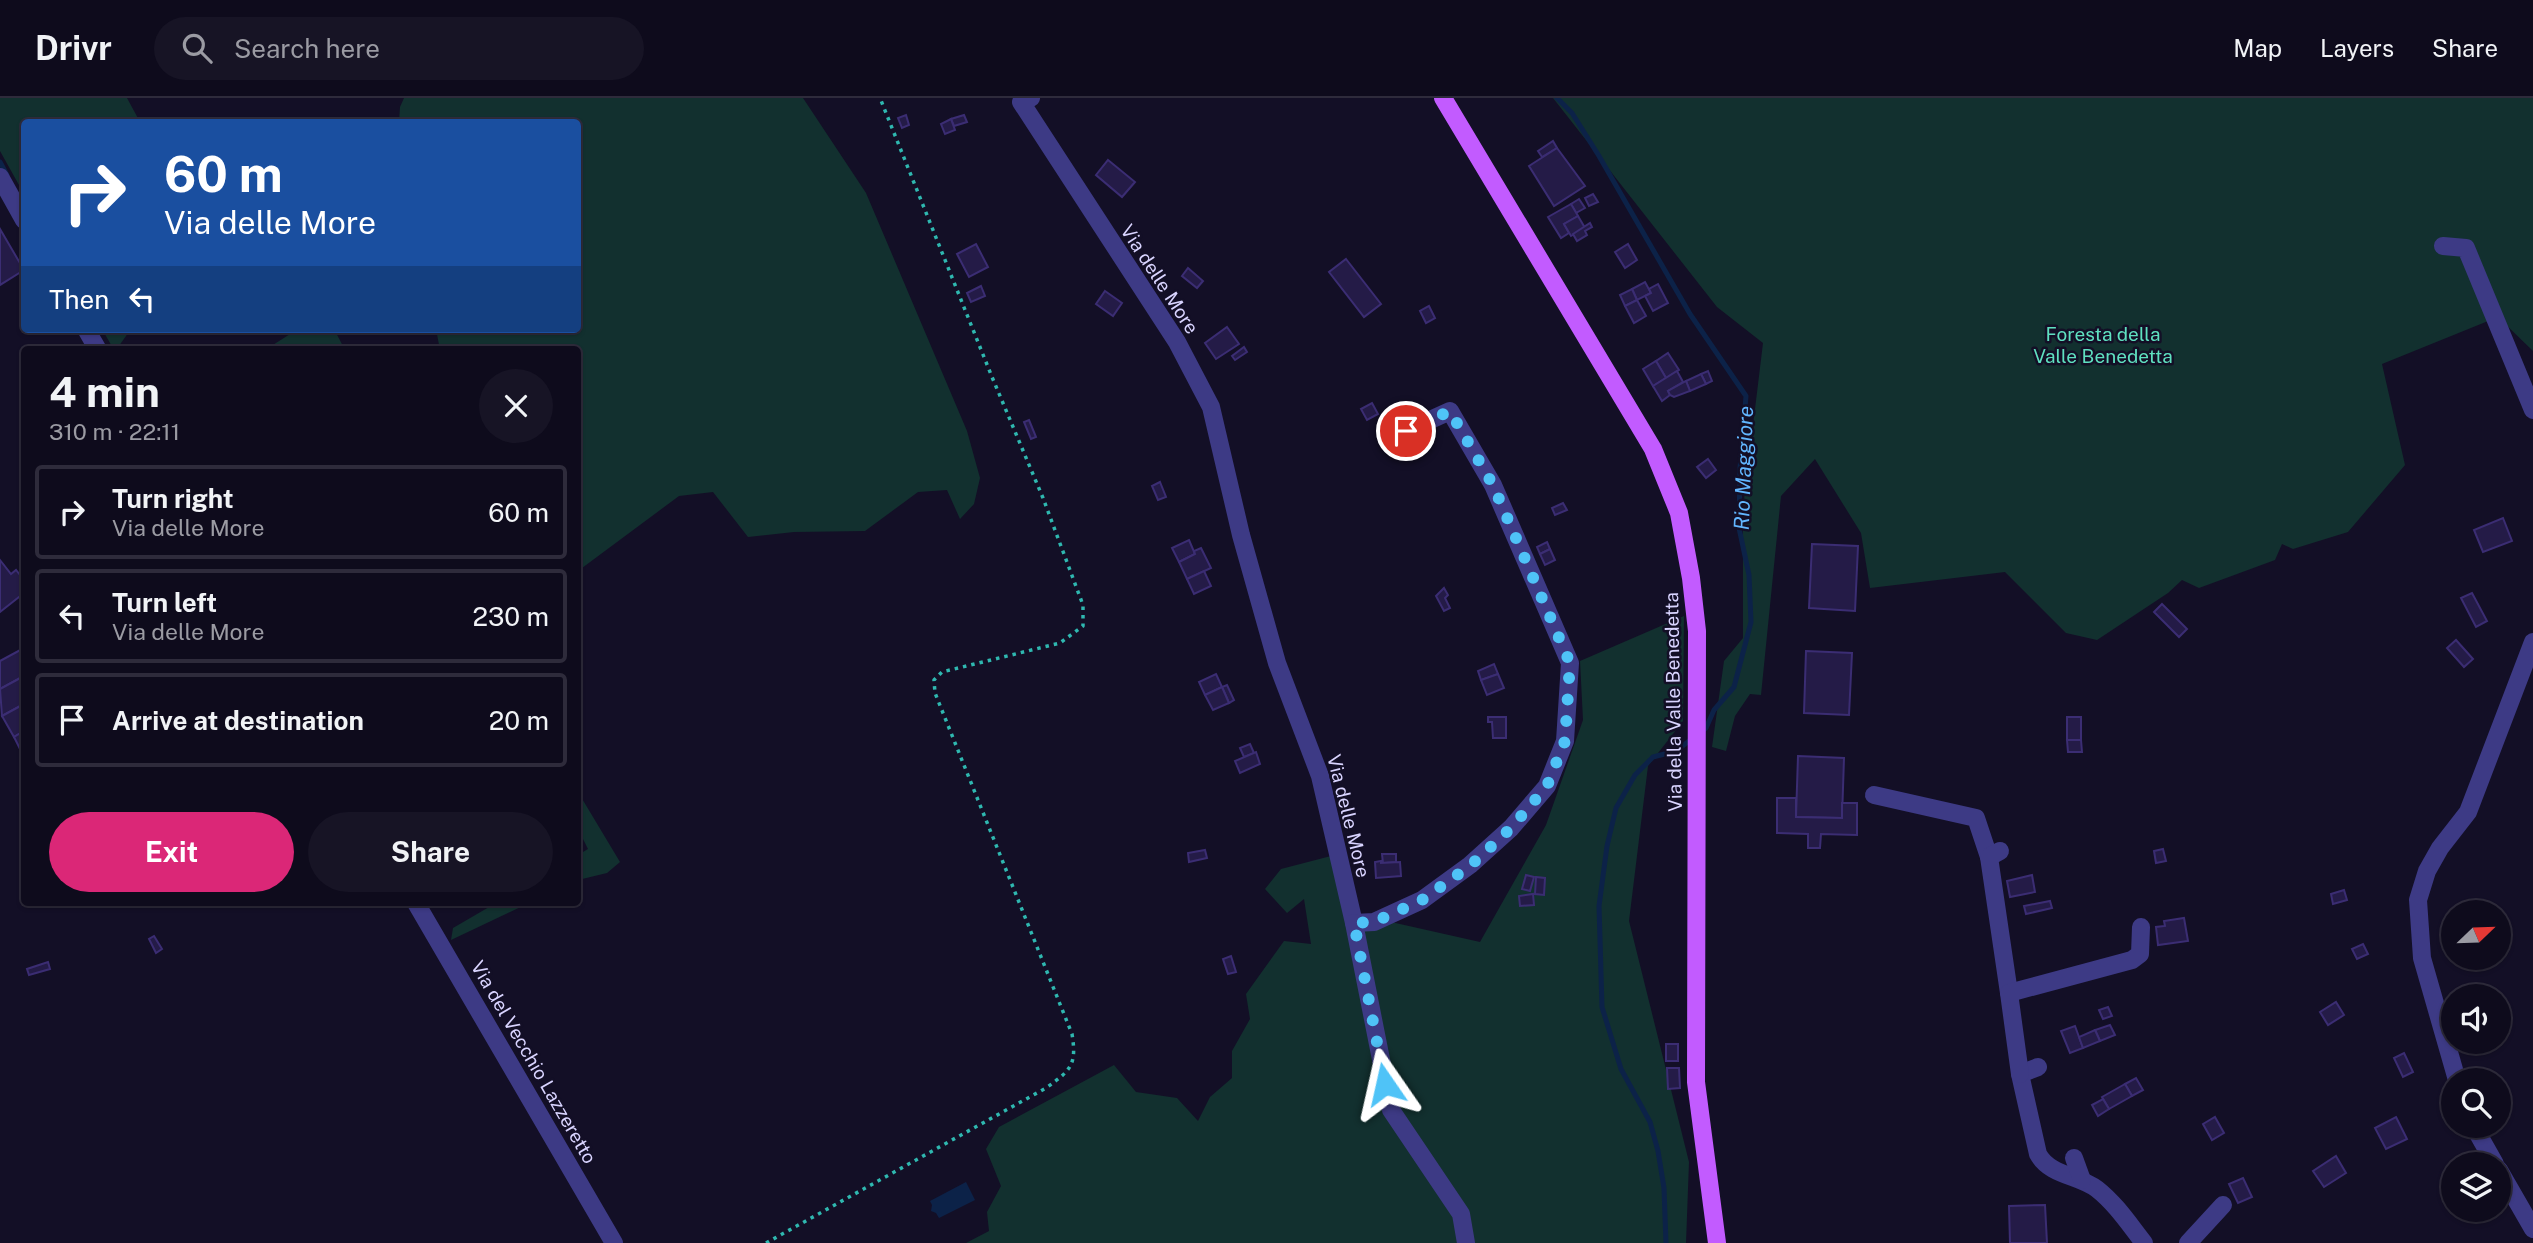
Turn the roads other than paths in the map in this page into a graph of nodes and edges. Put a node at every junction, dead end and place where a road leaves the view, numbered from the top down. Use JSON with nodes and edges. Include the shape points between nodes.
{"nodes":[{"id":1,"x":1031,"y":98,"type":"edge"},
{"id":2,"x":1443,"y":98,"type":"edge"},
{"id":3,"x":0,"y":177,"type":"edge"},
{"id":4,"x":21,"y":215,"type":"edge"},
{"id":5,"x":2443,"y":246,"type":"dead end"},
{"id":6,"x":2533,"y":410,"type":"edge"},
{"id":7,"x":1406,"y":431,"type":"dead end"},
{"id":8,"x":2533,"y":642,"type":"edge"},
{"id":9,"x":1874,"y":795,"type":"dead end"},
{"id":10,"x":418,"y":906,"type":"edge"},
{"id":11,"x":1354,"y":923,"type":"junction"},
{"id":12,"x":2141,"y":928,"type":"dead end"},
{"id":13,"x":2009,"y":993,"type":"junction"},
{"id":14,"x":2038,"y":1067,"type":"dead end"},
{"id":15,"x":2454,"y":1068,"type":"edge"},
{"id":16,"x":2020,"y":1074,"type":"junction"},
{"id":17,"x":2074,"y":1158,"type":"dead end"},
{"id":18,"x":2082,"y":1180,"type":"junction"},
{"id":19,"x":2511,"y":1191,"type":"edge"},
{"id":20,"x":2223,"y":1205,"type":"dead end"},
{"id":21,"x":2533,"y":1230,"type":"edge"},
{"id":22,"x":614,"y":1243,"type":"edge"},
{"id":23,"x":1466,"y":1243,"type":"edge"},
{"id":24,"x":1717,"y":1243,"type":"edge"},
{"id":25,"x":2144,"y":1243,"type":"edge"},
{"id":26,"x":2188,"y":1243,"type":"edge"}],
"edges":[{"from":1,"to":11,"type":"street","name":"Via delle More","via":[[1021,102],[1177,342],[1211,407],[1277,663],[1320,776]]},
{"from":2,"to":24,"type":"main road","name":"Via della Valle Benedetta","via":[[1653,449],[1678,513],[1697,631],[1696,1082]]},
{"from":3,"to":4,"type":"street"},
{"from":5,"to":6,"type":"street","via":[[2466,248]]},
{"from":7,"to":11,"type":"street","via":[[1450,411],[1493,485],[1570,663],[1565,741],[1547,786],[1471,865],[1422,900],[1374,922]]},
{"from":8,"to":15,"type":"street","via":[[2468,812],[2433,859],[2418,900],[2422,958]]},
{"from":9,"to":13,"type":"street","via":[[1976,818],[1995,854]]},
{"from":10,"to":22,"type":"street","name":"Via del Vecchio Lazzeretto","via":[[580,1196]]},
{"from":11,"to":23,"type":"street","via":[[1391,1110],[1461,1214]]},
{"from":12,"to":13,"type":"street","via":[[2140,954],[2132,960]]},
{"from":13,"to":16,"type":"street"},
{"from":14,"to":16,"type":"street"},
{"from":16,"to":18,"type":"street","via":[[2042,1162]]},
{"from":17,"to":18,"type":"street"},
{"from":18,"to":25,"type":"street","via":[[2117,1208]]},
{"from":19,"to":21,"type":"street"},
{"from":20,"to":26,"type":"street"}]}
